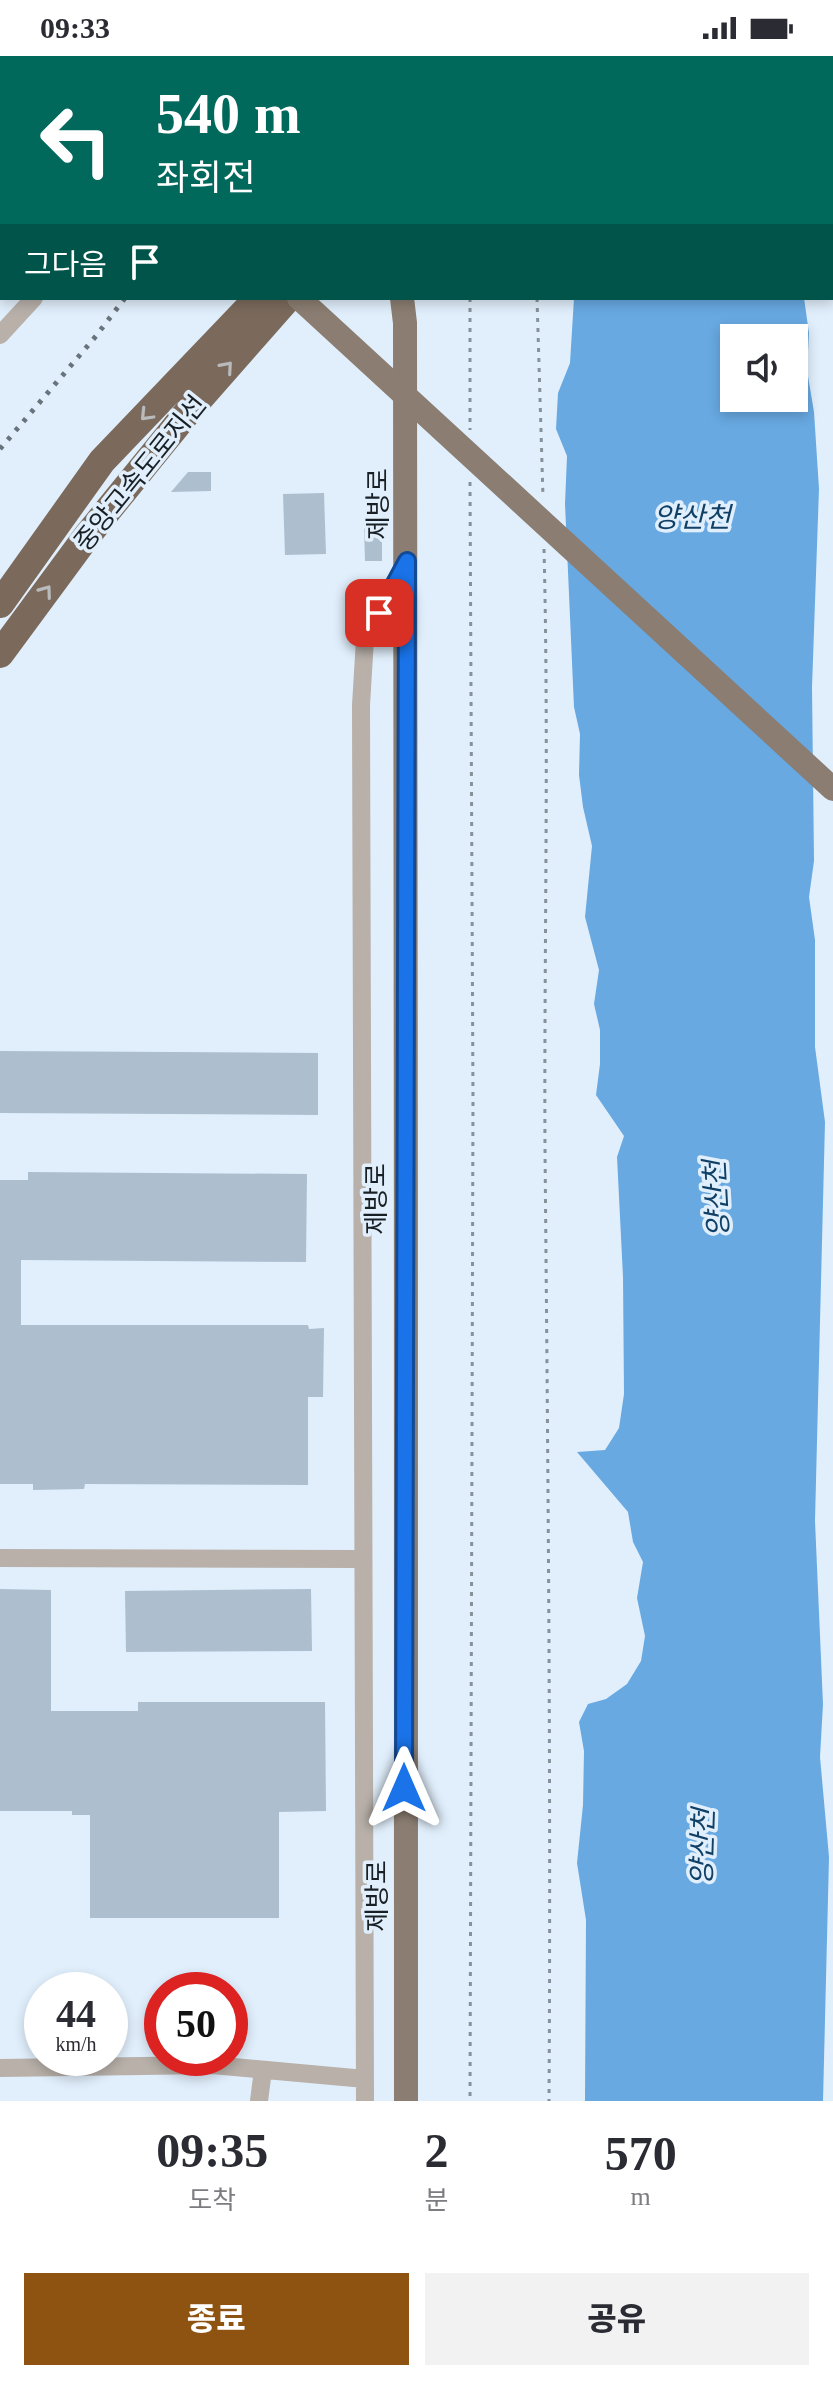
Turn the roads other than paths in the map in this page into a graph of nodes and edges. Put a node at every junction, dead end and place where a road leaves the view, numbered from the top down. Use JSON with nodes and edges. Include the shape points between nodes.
{"nodes":[{"id":1,"x":32,"y":300,"type":"edge"},
{"id":2,"x":256,"y":300,"type":"edge"},
{"id":3,"x":286,"y":300,"type":"edge"},
{"id":4,"x":301,"y":300,"type":"edge"},
{"id":5,"x":402,"y":300,"type":"edge"},
{"id":6,"x":0,"y":335,"type":"edge"},
{"id":7,"x":407,"y":561,"type":"junction"},
{"id":8,"x":0,"y":604,"type":"edge"},
{"id":9,"x":0,"y":654,"type":"edge"},
{"id":10,"x":833,"y":789,"type":"edge"},
{"id":11,"x":0,"y":1558,"type":"edge"},
{"id":12,"x":363,"y":1559,"type":"junction"},
{"id":13,"x":0,"y":2068,"type":"edge"},
{"id":14,"x":263,"y":2070,"type":"junction"},
{"id":15,"x":365,"y":2079,"type":"junction"},
{"id":16,"x":259,"y":2101,"type":"edge"},
{"id":17,"x":365,"y":2101,"type":"edge"},
{"id":18,"x":406,"y":2101,"type":"edge"}],
"edges":[{"from":1,"to":6,"type":"street"},
{"from":2,"to":8,"type":"highway","name":"중앙고속도로지선","one_way":true,"via":[[102,461]]},
{"from":9,"to":3,"type":"highway","name":"중앙고속도로지선","one_way":true,"via":[[87,536]]},
{"from":4,"to":10,"type":"main road","bridge":true},
{"from":5,"to":7,"type":"main road","name":"제방로"},
{"from":7,"to":12,"type":"street","via":[[365,639],[361,705]]},
{"from":7,"to":18,"type":"main road","name":"제방로"},
{"from":11,"to":12,"type":"street"},
{"from":12,"to":15,"type":"street"},
{"from":13,"to":14,"type":"street","via":[[212,2065]]},
{"from":14,"to":15,"type":"street"},
{"from":14,"to":16,"type":"street"},
{"from":15,"to":17,"type":"street"}]}
